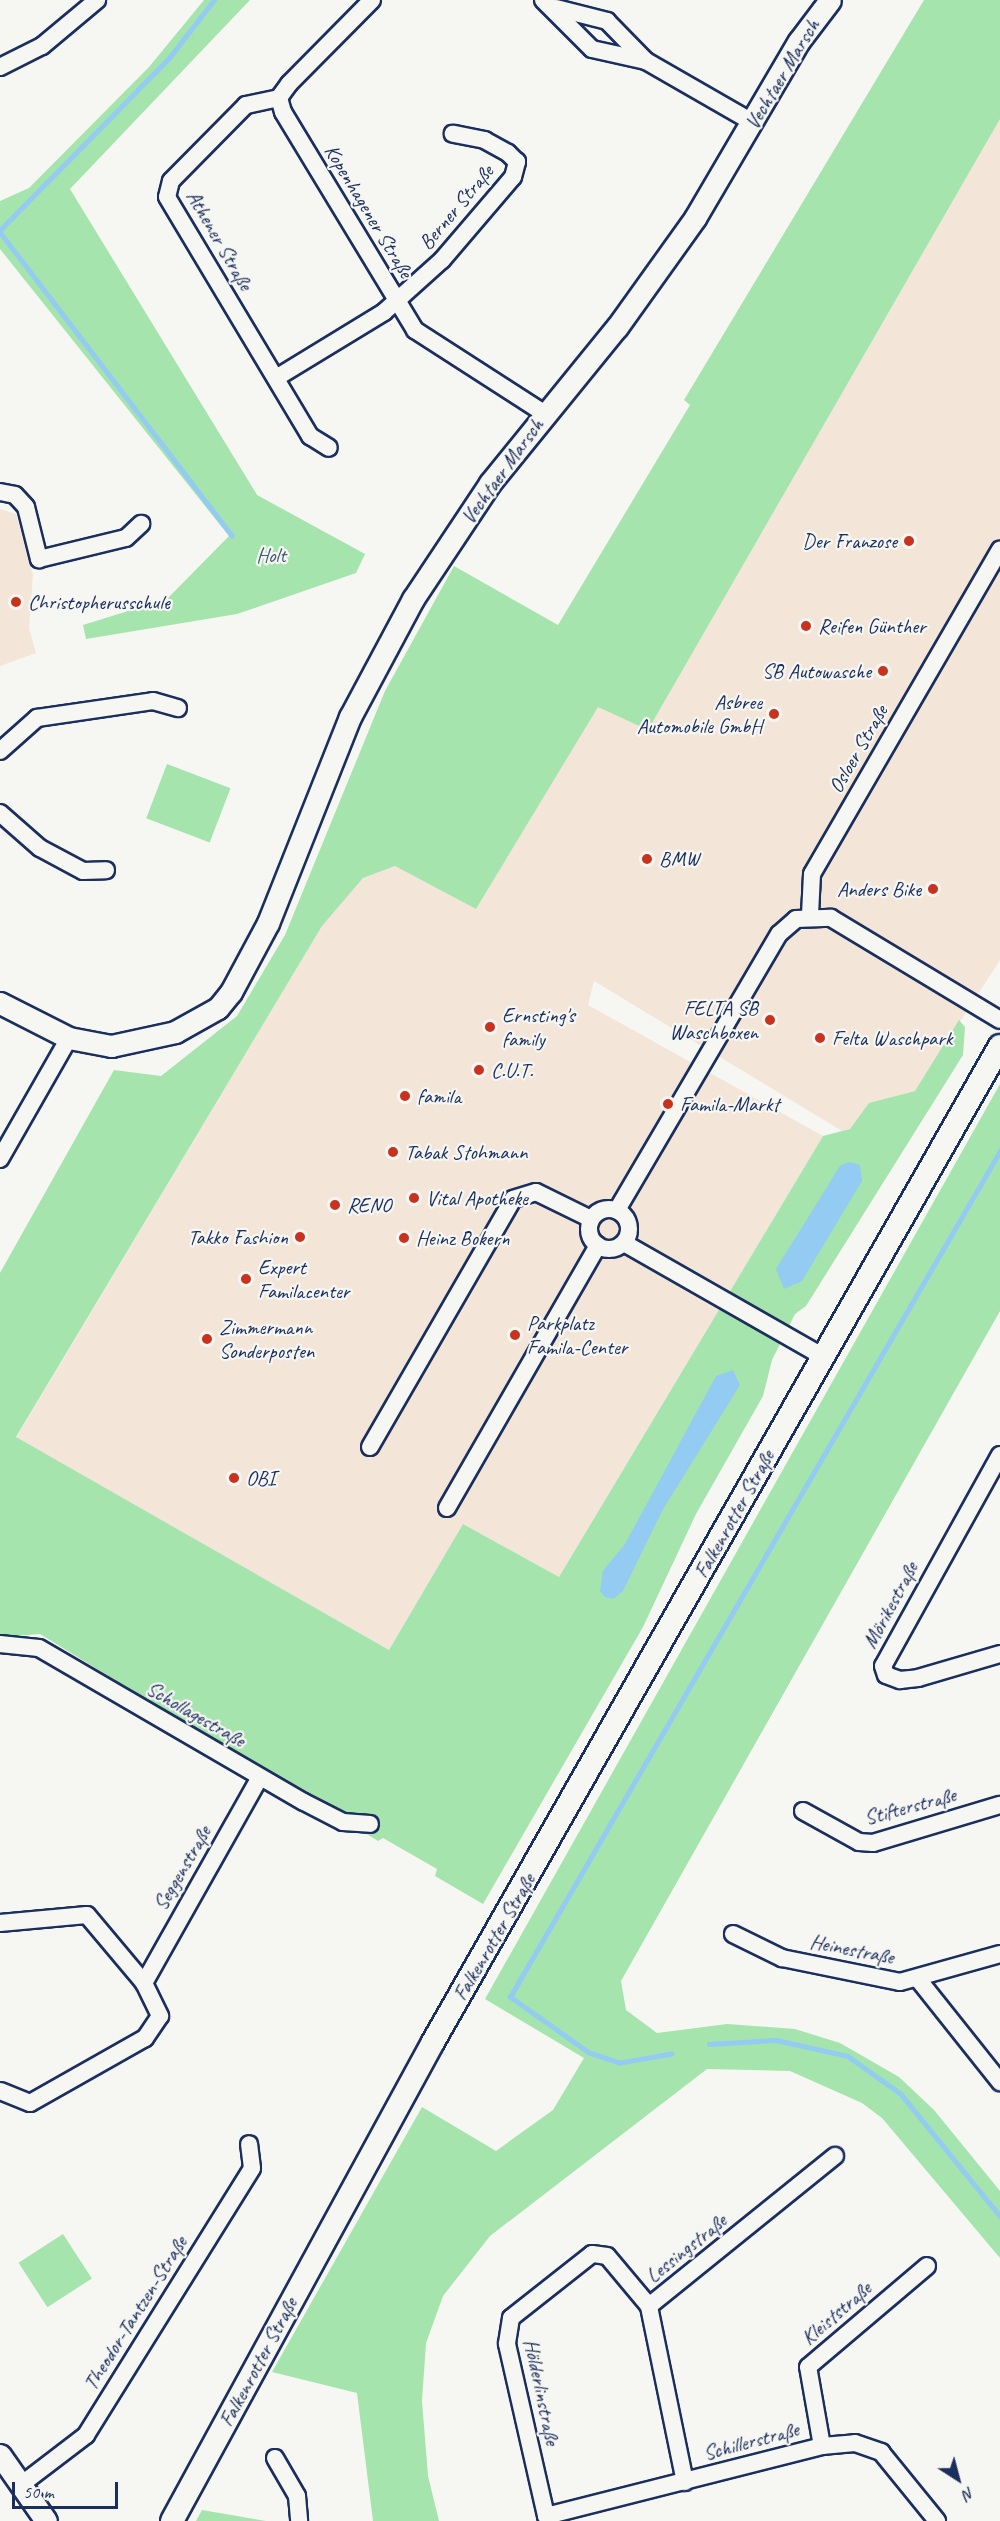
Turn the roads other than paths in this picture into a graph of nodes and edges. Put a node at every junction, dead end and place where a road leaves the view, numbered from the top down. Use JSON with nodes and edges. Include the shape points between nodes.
{"nodes":[{"id":1,"x":97,"y":0,"type":"edge"},
{"id":2,"x":372,"y":0,"type":"edge"},
{"id":3,"x":822,"y":3,"type":"edge"},
{"id":4,"x":549,"y":4,"type":"edge"},
{"id":5,"x":646,"y":61,"type":"junction"},
{"id":6,"x":0,"y":67,"type":"edge"},
{"id":7,"x":279,"y":99,"type":"junction"},
{"id":8,"x":752,"y":122,"type":"junction"},
{"id":9,"x":453,"y":134,"type":"dead end"},
{"id":10,"x":396,"y":300,"type":"junction"},
{"id":11,"x":276,"y":378,"type":"junction"},
{"id":12,"x":544,"y":413,"type":"junction"},
{"id":13,"x":329,"y":448,"type":"dead end"},
{"id":14,"x":0,"y":492,"type":"edge"},
{"id":15,"x":141,"y":524,"type":"dead end"},
{"id":16,"x":1000,"y":550,"type":"edge"},
{"id":17,"x":178,"y":708,"type":"dead end"},
{"id":18,"x":0,"y":750,"type":"edge"},
{"id":19,"x":0,"y":813,"type":"edge"},
{"id":20,"x":106,"y":870,"type":"dead end"},
{"id":21,"x":810,"y":915,"type":"junction"},
{"id":22,"x":0,"y":1003,"type":"edge"},
{"id":23,"x":1000,"y":1020,"type":"edge"},
{"id":24,"x":69,"y":1038,"type":"junction"},
{"id":25,"x":1000,"y":1047,"type":"edge"},
{"id":26,"x":0,"y":1160,"type":"edge"},
{"id":27,"x":617,"y":1210,"type":"junction"},
{"id":28,"x":591,"y":1219,"type":"junction"},
{"id":29,"x":624,"y":1243,"type":"junction"},
{"id":30,"x":598,"y":1245,"type":"junction"},
{"id":31,"x":822,"y":1356,"type":"junction"},
{"id":32,"x":370,"y":1447,"type":"dead end"},
{"id":33,"x":1000,"y":1455,"type":"edge"},
{"id":34,"x":447,"y":1508,"type":"dead end"},
{"id":35,"x":0,"y":1644,"type":"edge"},
{"id":36,"x":1000,"y":1654,"type":"edge"},
{"id":37,"x":260,"y":1777,"type":"junction"},
{"id":38,"x":1000,"y":1805,"type":"edge"},
{"id":39,"x":803,"y":1811,"type":"dead end"},
{"id":40,"x":370,"y":1824,"type":"dead end"},
{"id":41,"x":0,"y":1923,"type":"edge"},
{"id":42,"x":733,"y":1934,"type":"dead end"},
{"id":43,"x":1000,"y":1954,"type":"edge"},
{"id":44,"x":918,"y":1979,"type":"junction"},
{"id":45,"x":144,"y":1983,"type":"junction"},
{"id":46,"x":1000,"y":2082,"type":"edge"},
{"id":47,"x":0,"y":2091,"type":"edge"},
{"id":48,"x":249,"y":2144,"type":"dead end"},
{"id":49,"x":835,"y":2156,"type":"dead end"},
{"id":50,"x":927,"y":2266,"type":"dead end"},
{"id":51,"x":649,"y":2306,"type":"junction"},
{"id":52,"x":822,"y":2446,"type":"junction"},
{"id":53,"x":0,"y":2455,"type":"edge"},
{"id":54,"x":275,"y":2458,"type":"dead end"},
{"id":55,"x":685,"y":2482,"type":"junction"},
{"id":56,"x":22,"y":2484,"type":"junction"},
{"id":57,"x":546,"y":2516,"type":"joint"},
{"id":58,"x":46,"y":2521,"type":"edge"},
{"id":59,"x":172,"y":2521,"type":"edge"},
{"id":60,"x":299,"y":2521,"type":"edge"},
{"id":61,"x":937,"y":2521,"type":"edge"}],
"edges":[{"from":1,"to":6,"type":"street","via":[[42,45]]},
{"from":2,"to":7,"type":"street"},
{"from":3,"to":8,"type":"street","name":"Vechtaer Marsch"},
{"from":4,"to":5,"type":"street","via":[[607,21]]},
{"from":4,"to":5,"type":"street","via":[[592,49]]},
{"from":5,"to":8,"type":"street"},
{"from":7,"to":10,"type":"street","name":"Kopenhagener Straße"},
{"from":7,"to":11,"type":"street","name":"Athener Straße","via":[[246,105],[171,181],[167,197]]},
{"from":8,"to":12,"type":"street","name":"Vechtaer Marsch","via":[[664,262]]},
{"from":9,"to":10,"type":"street","name":"Berner Straße","via":[[485,140],[508,153],[517,162],[513,177],[442,260]]},
{"from":10,"to":11,"type":"street"},
{"from":10,"to":12,"type":"street","name":"Kopenhagener Straße","via":[[415,330]]},
{"from":11,"to":13,"type":"street","name":"Athener Straße","via":[[310,436]]},
{"from":12,"to":24,"type":"street","name":"Vechtaer Marsch","via":[[413,599],[350,717],[268,923],[218,1008],[146,1041],[111,1046]]},
{"from":14,"to":15,"type":"street","via":[[15,495],[26,507],[39,559],[126,538]]},
{"from":16,"to":21,"type":"street","name":"Osloer Straße","via":[[812,874]]},
{"from":17,"to":18,"type":"street","via":[[153,700],[37,718]]},
{"from":19,"to":20,"type":"street","via":[[40,848],[83,871]]},
{"from":21,"to":23,"type":"street","via":[[831,918]]},
{"from":21,"to":27,"type":"street","via":[[779,934]]},
{"from":22,"to":24,"type":"street","name":"Vechtaer Marsch"},
{"from":24,"to":26,"type":"street"},
{"from":25,"to":31,"type":"main road","name":"Falkenrotter Straße"},
{"from":27,"to":28,"type":"street","via":[[602,1210]]},
{"from":27,"to":29,"type":"street","via":[[628,1221]]},
{"from":28,"to":30,"type":"street","via":[[589,1231]]},
{"from":28,"to":32,"type":"street","via":[[536,1192],[513,1199]]},
{"from":29,"to":30,"type":"street","via":[[606,1249]]},
{"from":29,"to":31,"type":"street"},
{"from":30,"to":34,"type":"street"},
{"from":31,"to":59,"type":"main road","name":"Falkenrotter Straße","via":[[433,2042]]},
{"from":33,"to":36,"type":"street","name":"Mörikestraße","via":[[883,1666],[886,1675],[909,1679]]},
{"from":35,"to":37,"type":"street","name":"Schollagestraße","via":[[39,1648]]},
{"from":37,"to":40,"type":"street","name":"Schollagestraße","via":[[343,1822]]},
{"from":37,"to":45,"type":"street","name":"Seggenstraße"},
{"from":38,"to":39,"type":"street","name":"Stifterstraße","via":[[873,1843],[858,1842]]},
{"from":41,"to":45,"type":"street","via":[[87,1914]]},
{"from":42,"to":44,"type":"street","name":"Heinestraße","via":[[782,1958],[900,1982]]},
{"from":43,"to":44,"type":"street","name":"Heinestraße"},
{"from":44,"to":46,"type":"street"},
{"from":45,"to":47,"type":"street","via":[[160,2016],[146,2038],[30,2103]]},
{"from":48,"to":56,"type":"street","name":"Theodor-Tantzen-Straße","via":[[252,2168],[86,2435]]},
{"from":49,"to":51,"type":"street","name":"Lessingstraße"},
{"from":50,"to":52,"type":"street","name":"Kleiststraße","via":[[808,2367]]},
{"from":51,"to":55,"type":"street","name":"Lessingstraße"},
{"from":51,"to":57,"type":"street","name":"Hölderlinstraße","via":[[607,2256],[592,2254],[510,2318],[507,2344]]},
{"from":52,"to":55,"type":"street","name":"Schillerstraße"},
{"from":52,"to":61,"type":"street","name":"Schillerstraße","via":[[869,2444]]},
{"from":53,"to":56,"type":"street"},
{"from":54,"to":60,"type":"street","via":[[297,2496]]},
{"from":55,"to":57,"type":"street","name":"Schillerstraße"},
{"from":56,"to":58,"type":"street"}]}
